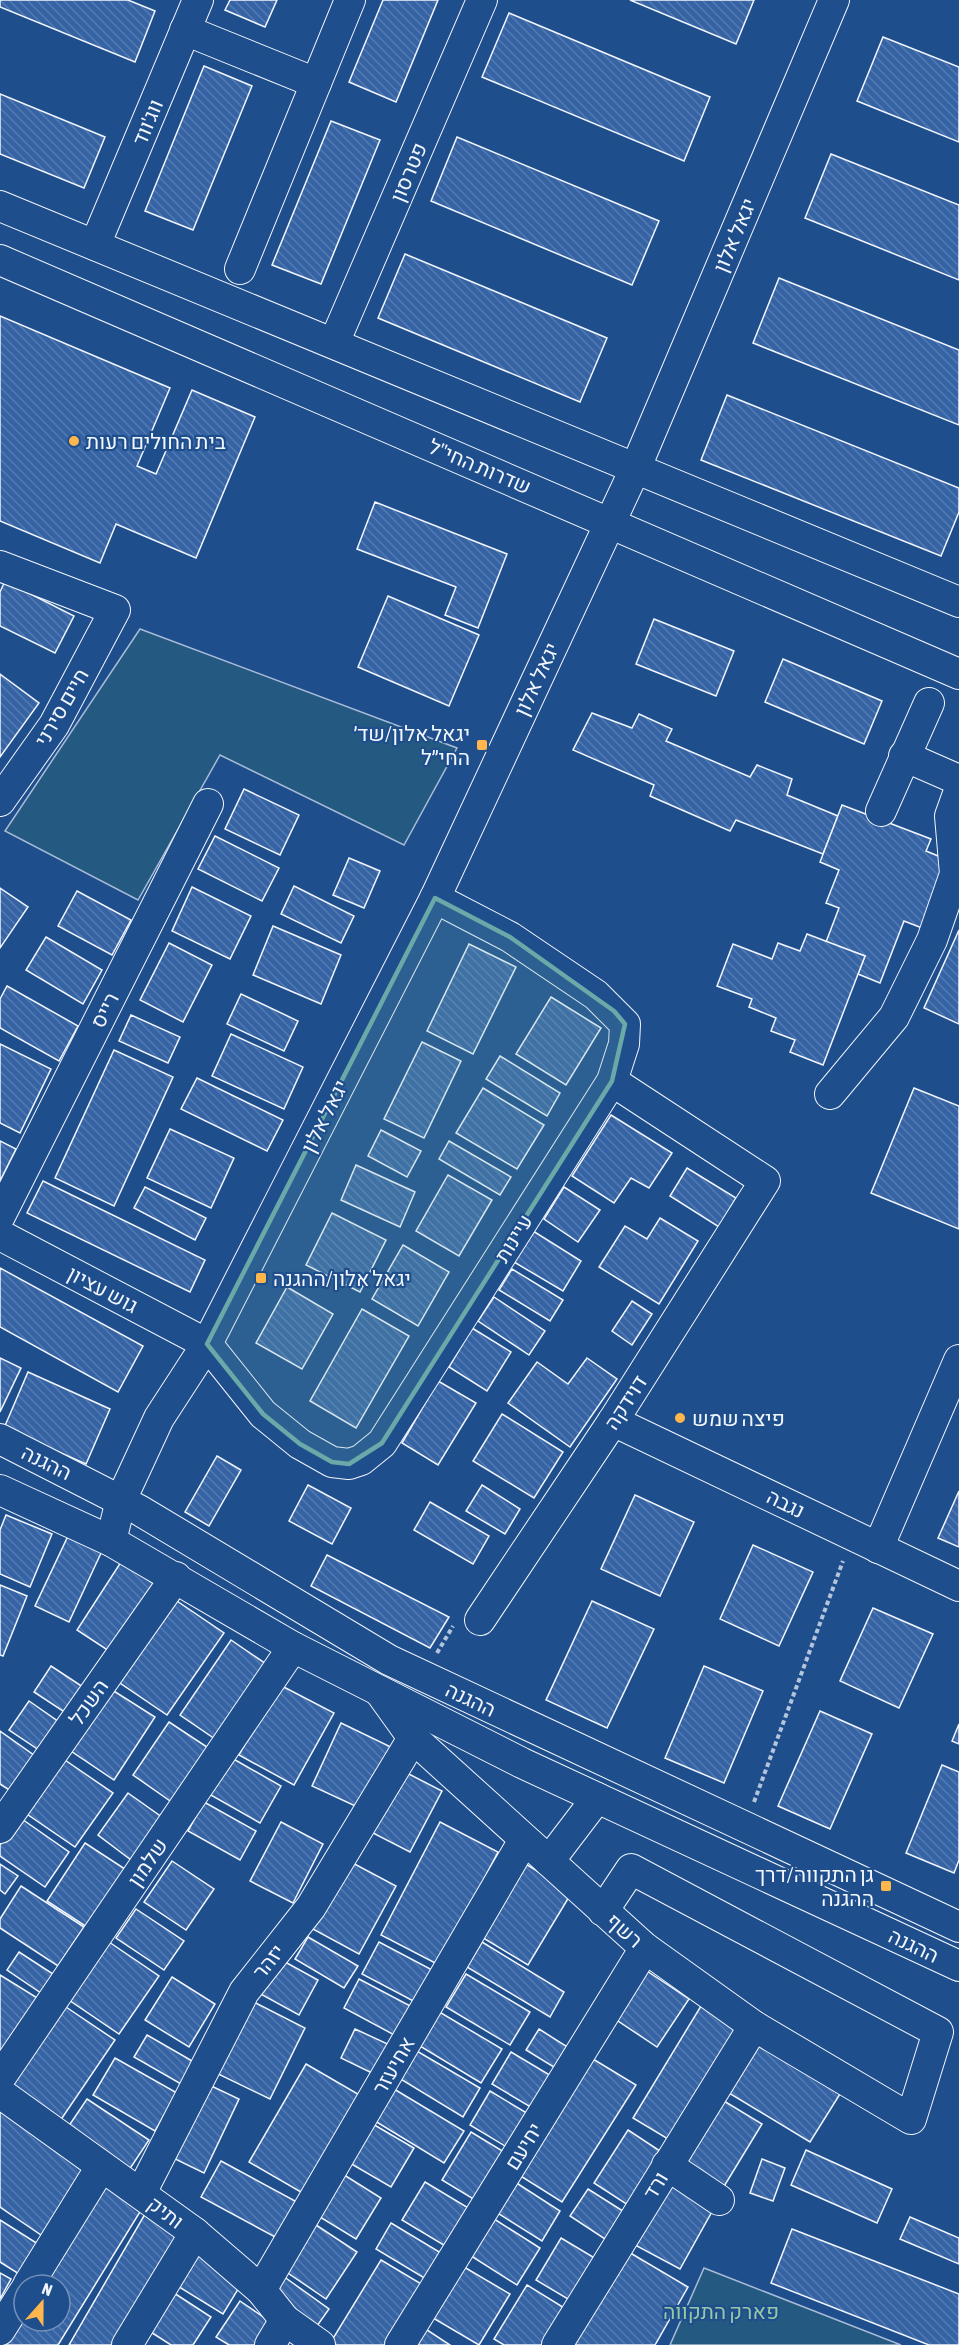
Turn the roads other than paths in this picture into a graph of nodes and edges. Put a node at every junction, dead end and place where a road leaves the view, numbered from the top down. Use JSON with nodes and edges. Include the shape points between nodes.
{"nodes":[{"id":1,"x":198,"y":0,"type":"edge"},
{"id":2,"x":350,"y":0,"type":"edge"},
{"id":3,"x":482,"y":0,"type":"edge"},
{"id":4,"x":834,"y":0,"type":"edge"},
{"id":5,"x":185,"y":30,"type":"junction"},
{"id":6,"x":316,"y":83,"type":"junction"},
{"id":7,"x":0,"y":206,"type":"edge"},
{"id":8,"x":95,"y":245,"type":"junction"},
{"id":9,"x":0,"y":260,"type":"edge"},
{"id":10,"x":240,"y":269,"type":"dead end"},
{"id":11,"x":334,"y":343,"type":"junction"},
{"id":12,"x":636,"y":467,"type":"junction"},
{"id":13,"x":610,"y":521,"type":"junction"},
{"id":14,"x":0,"y":566,"type":"edge"},
{"id":15,"x":958,"y":599,"type":"edge"},
{"id":16,"x":959,"y":674,"type":"edge"},
{"id":17,"x":929,"y":703,"type":"dead end"},
{"id":18,"x":904,"y":756,"type":"junction"},
{"id":19,"x":959,"y":780,"type":"edge"},
{"id":20,"x":959,"y":791,"type":"edge"},
{"id":21,"x":0,"y":801,"type":"edge"},
{"id":22,"x":208,"y":804,"type":"dead end"},
{"id":23,"x":881,"y":811,"type":"dead end"},
{"id":24,"x":435,"y":898,"type":"junction"},
{"id":25,"x":612,"y":1081,"type":"junction"},
{"id":26,"x":830,"y":1094,"type":"dead end"},
{"id":27,"x":0,"y":1216,"type":"edge"},
{"id":28,"x":0,"y":1235,"type":"edge"},
{"id":29,"x":207,"y":1344,"type":"junction"},
{"id":30,"x":959,"y":1360,"type":"edge"},
{"id":31,"x":614,"y":1421,"type":"junction"},
{"id":32,"x":0,"y":1439,"type":"edge"},
{"id":33,"x":0,"y":1490,"type":"edge"},
{"id":34,"x":130,"y":1505,"type":"junction"},
{"id":35,"x":111,"y":1541,"type":"junction"},
{"id":36,"x":865,"y":1541,"type":"junction"},
{"id":37,"x":176,"y":1577,"type":"junction"},
{"id":38,"x":959,"y":1586,"type":"edge"},
{"id":39,"x":467,"y":1622,"type":"road end"},
{"id":40,"x":293,"y":1647,"type":"junction"},
{"id":41,"x":380,"y":1692,"type":"junction"},
{"id":42,"x":412,"y":1738,"type":"junction"},
{"id":43,"x":597,"y":1798,"type":"junction"},
{"id":44,"x":0,"y":1828,"type":"edge"},
{"id":45,"x":524,"y":1840,"type":"junction"},
{"id":46,"x":549,"y":1861,"type":"junction"},
{"id":47,"x":603,"y":1911,"type":"junction"},
{"id":48,"x":959,"y":1927,"type":"edge"},
{"id":49,"x":645,"y":1948,"type":"junction"},
{"id":50,"x":959,"y":1966,"type":"edge"},
{"id":51,"x":754,"y":2026,"type":"junction"},
{"id":52,"x":0,"y":2078,"type":"edge"},
{"id":53,"x":0,"y":2094,"type":"edge"},
{"id":54,"x":667,"y":2165,"type":"junction"},
{"id":55,"x":102,"y":2167,"type":"junction"},
{"id":56,"x":141,"y":2193,"type":"junction"},
{"id":57,"x":718,"y":2200,"type":"dead end"},
{"id":58,"x":195,"y":2233,"type":"junction"},
{"id":59,"x":36,"y":2273,"type":"edge"},
{"id":60,"x":261,"y":2290,"type":"junction"},
{"id":61,"x":12,"y":2312,"type":"edge"},
{"id":62,"x":0,"y":2331,"type":"edge"},
{"id":63,"x":277,"y":2332,"type":"edge"},
{"id":64,"x":127,"y":2345,"type":"edge"},
{"id":65,"x":320,"y":2345,"type":"edge"},
{"id":66,"x":400,"y":2345,"type":"edge"},
{"id":67,"x":557,"y":2345,"type":"edge"}],
"edges":[{"from":1,"to":5,"type":"street","name":"ווג'ווד"},
{"from":2,"to":6,"type":"street"},
{"from":3,"to":11,"type":"street","name":"פטרסון"},
{"from":4,"to":12,"type":"street","name":"יגאל אלון"},
{"from":5,"to":6,"type":"street"},
{"from":5,"to":8,"type":"street","name":"ווג'ווד"},
{"from":6,"to":10,"type":"street"},
{"from":7,"to":8,"type":"street"},
{"from":8,"to":11,"type":"street"},
{"from":9,"to":13,"type":"street","name":"שדרות החי\"ל"},
{"from":11,"to":12,"type":"street"},
{"from":12,"to":13,"type":"street","name":"יגאל אלון"},
{"from":12,"to":15,"type":"street"},
{"from":13,"to":16,"type":"street","name":"שדרות החי\"ל"},
{"from":13,"to":24,"type":"street","name":"יגאל אלון"},
{"from":14,"to":21,"type":"street","name":"חיים סירני","via":[[115,610],[54,725]]},
{"from":17,"to":18,"type":"street"},
{"from":18,"to":19,"type":"street"},
{"from":18,"to":23,"type":"street"},
{"from":20,"to":26,"type":"street","via":[[950,816],[955,874],[932,940],[894,1017]]},
{"from":22,"to":27,"type":"street","name":"רייס"},
{"from":24,"to":25,"type":"street","name":"עיינות","via":[[510,937],[614,1011],[625,1024],[624,1044]]},
{"from":24,"to":29,"type":"street","name":"יגאל אלון"},
{"from":25,"to":29,"type":"street","name":"עיינות","via":[[382,1443],[361,1460],[349,1464],[332,1462],[300,1444],[263,1414]]},
{"from":25,"to":31,"type":"street","name":"דוידקה","via":[[765,1181]]},
{"from":28,"to":29,"type":"street","name":"גוש עציון"},
{"from":29,"to":34,"type":"street","name":"יגאל אלון","via":[[159,1418]]},
{"from":30,"to":36,"type":"street"},
{"from":31,"to":36,"type":"street","name":"נגבה"},
{"from":31,"to":39,"type":"street","name":"דוידקה"},
{"from":32,"to":34,"type":"street","name":"ההגנה"},
{"from":33,"to":35,"type":"street","name":"ההגנה"},
{"from":34,"to":35,"type":"street","name":"יגאל אלון"},
{"from":34,"to":48,"type":"street","name":"ההגנה","via":[[389,1660]]},
{"from":35,"to":37,"type":"street","name":"ההגנה"},
{"from":36,"to":38,"type":"street","name":"נגבה"},
{"from":37,"to":40,"type":"street","name":"ההגנה"},
{"from":37,"to":44,"type":"street","name":"השכל"},
{"from":40,"to":41,"type":"street","name":"ההגנה"},
{"from":40,"to":52,"type":"street","name":"שלמון"},
{"from":41,"to":42,"type":"street","name":"רשף"},
{"from":41,"to":43,"type":"street","name":"ההגנה"},
{"from":42,"to":45,"type":"street","name":"רשף"},
{"from":42,"to":56,"type":"street","name":"יזהר","via":[[311,1908],[244,1992]]},
{"from":43,"to":46,"type":"street"},
{"from":43,"to":50,"type":"street","name":"ההגנה"},
{"from":45,"to":46,"type":"street","name":"רשף"},
{"from":45,"to":60,"type":"street","name":"אחיעזר"},
{"from":46,"to":47,"type":"street","name":"רשף"},
{"from":47,"to":49,"type":"street","name":"רשף"},
{"from":47,"to":51,"type":"street","name":"רשף","via":[[631,1869],[938,2032],[911,2119]]},
{"from":49,"to":51,"type":"street","name":"רשף"},
{"from":49,"to":66,"type":"street","name":"יחיעם"},
{"from":51,"to":54,"type":"street","name":"ורד"},
{"from":53,"to":55,"type":"street","name":"ותיק"},
{"from":54,"to":57,"type":"street"},
{"from":54,"to":67,"type":"street","name":"ורד"},
{"from":55,"to":56,"type":"street","name":"ותיק"},
{"from":55,"to":59,"type":"street"},
{"from":56,"to":58,"type":"street","name":"ותיק"},
{"from":58,"to":60,"type":"street","name":"ותיק"},
{"from":58,"to":64,"type":"street"},
{"from":60,"to":63,"type":"street","name":"ותיק"},
{"from":61,"to":62,"type":"street"},
{"from":63,"to":65,"type":"street","name":"ותיק"}]}
